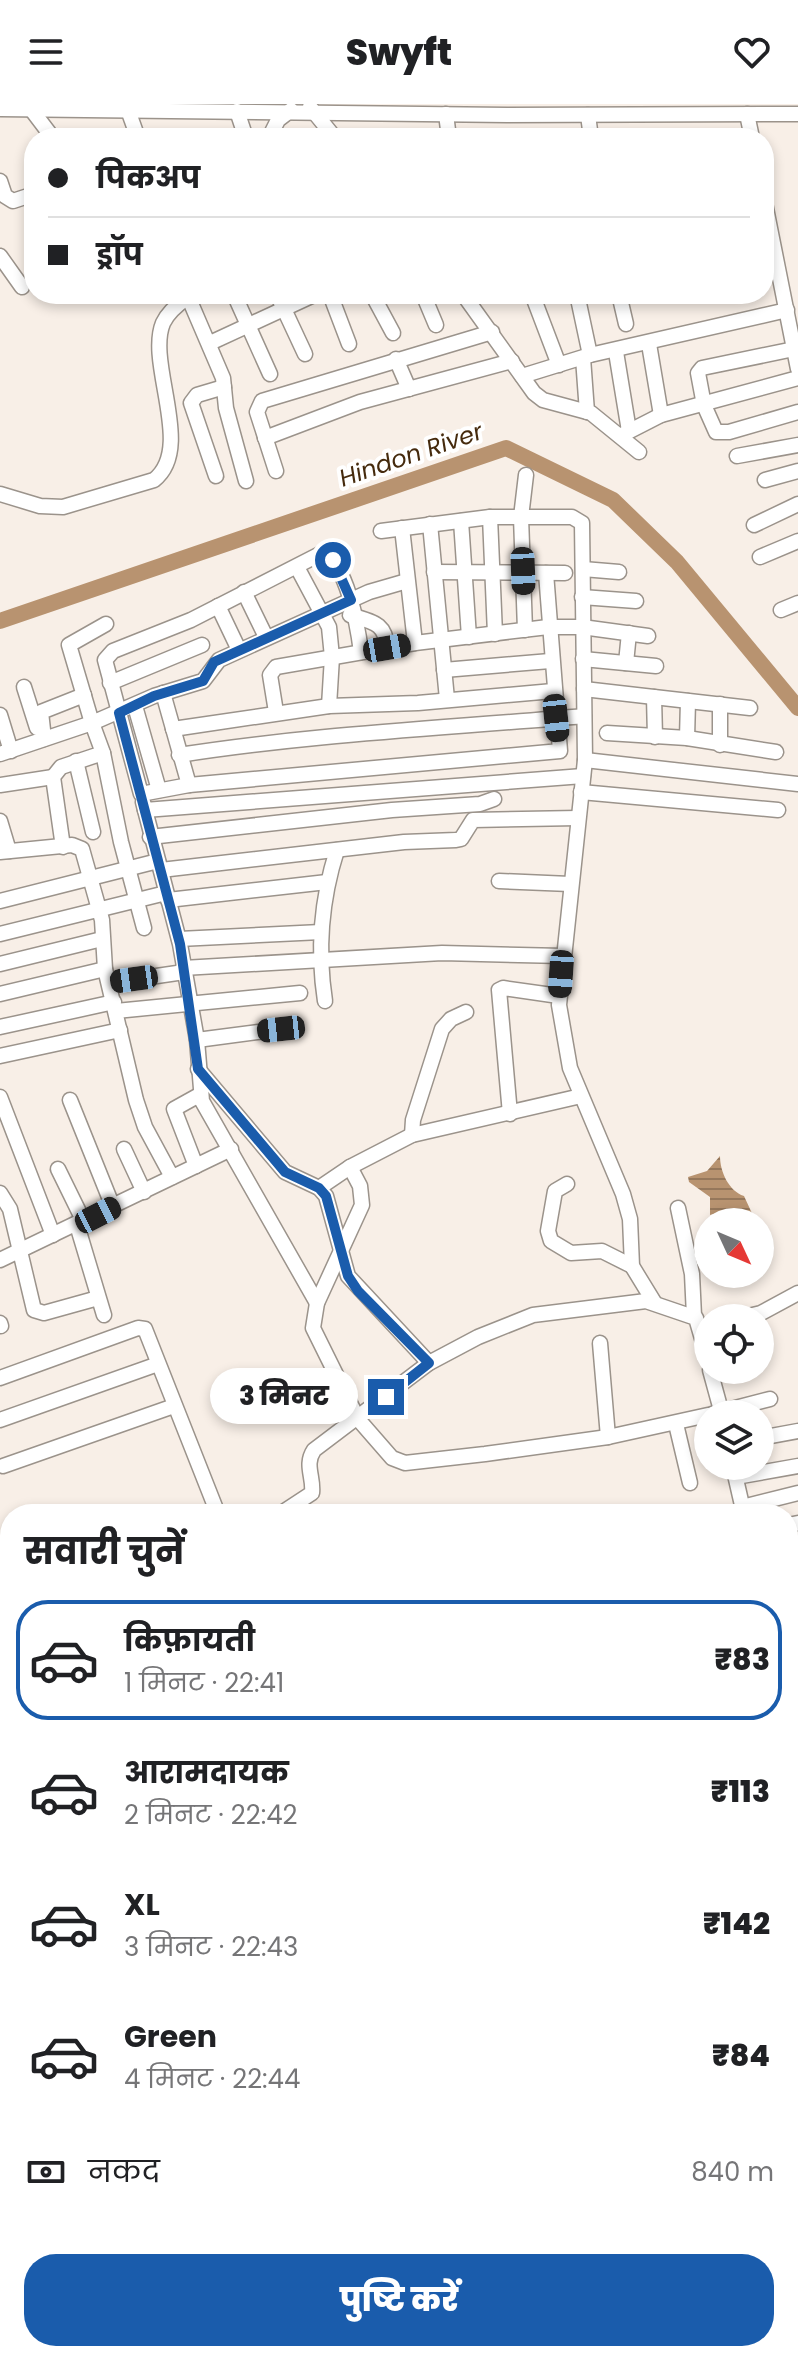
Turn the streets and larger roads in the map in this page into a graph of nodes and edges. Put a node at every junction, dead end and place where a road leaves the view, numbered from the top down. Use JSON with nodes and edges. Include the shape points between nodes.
{"nodes":[{"id":1,"x":18,"y":107,"type":"edge"},
{"id":2,"x":310,"y":108,"type":"edge"},
{"id":3,"x":0,"y":109,"type":"edge"},
{"id":4,"x":370,"y":109,"type":"edge"},
{"id":5,"x":484,"y":109,"type":"edge"},
{"id":6,"x":128,"y":110,"type":"junction"},
{"id":7,"x":291,"y":110,"type":"junction"},
{"id":8,"x":237,"y":111,"type":"junction"},
{"id":9,"x":446,"y":114,"type":"junction"},
{"id":10,"x":747,"y":114,"type":"junction"},
{"id":11,"x":798,"y":114,"type":"edge"},
{"id":12,"x":588,"y":115,"type":"junction"},
{"id":13,"x":42,"y":128,"type":"edge"},
{"id":14,"x":134,"y":128,"type":"edge"},
{"id":15,"x":243,"y":128,"type":"edge"},
{"id":16,"x":274,"y":128,"type":"edge"},
{"id":17,"x":327,"y":128,"type":"edge"},
{"id":18,"x":448,"y":128,"type":"edge"},
{"id":19,"x":590,"y":128,"type":"edge"},
{"id":20,"x":750,"y":128,"type":"edge"},
{"id":21,"x":0,"y":181,"type":"edge"},
{"id":22,"x":24,"y":197,"type":"edge"},
{"id":23,"x":0,"y":256,"type":"edge"},
{"id":24,"x":774,"y":278,"type":"edge"},
{"id":25,"x":22,"y":287,"type":"dead end"},
{"id":26,"x":177,"y":304,"type":"edge"},
{"id":27,"x":192,"y":304,"type":"edge"},
{"id":28,"x":239,"y":304,"type":"edge"},
{"id":29,"x":282,"y":304,"type":"edge"},
{"id":30,"x":295,"y":304,"type":"edge"},
{"id":31,"x":334,"y":304,"type":"edge"},
{"id":32,"x":377,"y":304,"type":"edge"},
{"id":33,"x":427,"y":304,"type":"edge"},
{"id":34,"x":471,"y":304,"type":"edge"},
{"id":35,"x":536,"y":304,"type":"edge"},
{"id":36,"x":578,"y":304,"type":"edge"},
{"id":37,"x":621,"y":304,"type":"edge"},
{"id":38,"x":284,"y":309,"type":"junction"},
{"id":39,"x":787,"y":310,"type":"junction"},
{"id":40,"x":626,"y":324,"type":"dead end"},
{"id":41,"x":436,"y":325,"type":"dead end"},
{"id":42,"x":250,"y":327,"type":"junction"},
{"id":43,"x":492,"y":332,"type":"junction"},
{"id":44,"x":393,"y":333,"type":"dead end"},
{"id":45,"x":210,"y":343,"type":"junction"},
{"id":46,"x":349,"y":344,"type":"dead end"},
{"id":47,"x":649,"y":344,"type":"junction"},
{"id":48,"x":616,"y":352,"type":"junction"},
{"id":49,"x":305,"y":354,"type":"dead end"},
{"id":50,"x":586,"y":356,"type":"junction"},
{"id":51,"x":796,"y":357,"type":"edge"},
{"id":52,"x":396,"y":359,"type":"junction"},
{"id":53,"x":512,"y":361,"type":"junction"},
{"id":54,"x":559,"y":365,"type":"junction"},
{"id":55,"x":270,"y":374,"type":"dead end"},
{"id":56,"x":522,"y":376,"type":"junction"},
{"id":57,"x":798,"y":378,"type":"edge"},
{"id":58,"x":224,"y":387,"type":"junction"},
{"id":59,"x":409,"y":389,"type":"junction"},
{"id":60,"x":704,"y":405,"type":"junction"},
{"id":61,"x":587,"y":412,"type":"junction"},
{"id":62,"x":798,"y":412,"type":"edge"},
{"id":63,"x":661,"y":415,"type":"junction"},
{"id":64,"x":624,"y":434,"type":"junction"},
{"id":65,"x":265,"y":438,"type":"junction"},
{"id":66,"x":798,"y":445,"type":"edge"},
{"id":67,"x":639,"y":452,"type":"dead end"},
{"id":68,"x":737,"y":456,"type":"dead end"},
{"id":69,"x":276,"y":471,"type":"dead end"},
{"id":70,"x":798,"y":471,"type":"edge"},
{"id":71,"x":526,"y":475,"type":"dead end"},
{"id":72,"x":216,"y":476,"type":"dead end"},
{"id":73,"x":765,"y":480,"type":"dead end"},
{"id":74,"x":246,"y":481,"type":"dead end"},
{"id":75,"x":0,"y":494,"type":"edge"},
{"id":76,"x":798,"y":504,"type":"edge"},
{"id":77,"x":490,"y":517,"type":"junction"},
{"id":78,"x":521,"y":517,"type":"junction"},
{"id":79,"x":461,"y":521,"type":"junction"},
{"id":80,"x":430,"y":524,"type":"junction"},
{"id":81,"x":754,"y":525,"type":"dead end"},
{"id":82,"x":402,"y":528,"type":"junction"},
{"id":83,"x":381,"y":531,"type":"dead end"},
{"id":84,"x":798,"y":541,"type":"edge"},
{"id":85,"x":760,"y":557,"type":"dead end"},
{"id":86,"x":297,"y":567,"type":"junction"},
{"id":87,"x":583,"y":569,"type":"junction"},
{"id":88,"x":465,"y":571,"type":"junction"},
{"id":89,"x":491,"y":571,"type":"junction"},
{"id":90,"x":523,"y":571,"type":"junction"},
{"id":91,"x":434,"y":572,"type":"junction"},
{"id":92,"x":619,"y":572,"type":"dead end"},
{"id":93,"x":546,"y":573,"type":"junction"},
{"id":94,"x":565,"y":573,"type":"dead end"},
{"id":95,"x":407,"y":581,"type":"junction"},
{"id":96,"x":244,"y":592,"type":"junction"},
{"id":97,"x":582,"y":597,"type":"junction"},
{"id":98,"x":351,"y":600,"type":"junction"},
{"id":99,"x":636,"y":601,"type":"dead end"},
{"id":100,"x":798,"y":603,"type":"edge"},
{"id":101,"x":218,"y":606,"type":"junction"},
{"id":102,"x":781,"y":610,"type":"dead end"},
{"id":103,"x":326,"y":611,"type":"junction"},
{"id":104,"x":357,"y":617,"type":"junction"},
{"id":105,"x":191,"y":620,"type":"junction"},
{"id":106,"x":106,"y":624,"type":"dead end"},
{"id":107,"x":548,"y":627,"type":"junction"},
{"id":108,"x":582,"y":627,"type":"junction"},
{"id":109,"x":525,"y":630,"type":"junction"},
{"id":110,"x":629,"y":633,"type":"junction"},
{"id":111,"x":495,"y":634,"type":"junction"},
{"id":112,"x":648,"y":636,"type":"dead end"},
{"id":113,"x":266,"y":637,"type":"junction"},
{"id":114,"x":469,"y":637,"type":"junction"},
{"id":115,"x":441,"y":640,"type":"junction"},
{"id":116,"x":415,"y":643,"type":"junction"},
{"id":117,"x":202,"y":645,"type":"junction"},
{"id":118,"x":387,"y":648,"type":"junction"},
{"id":119,"x":239,"y":650,"type":"junction"},
{"id":120,"x":361,"y":652,"type":"junction"},
{"id":121,"x":332,"y":657,"type":"junction"},
{"id":122,"x":583,"y":659,"type":"junction"},
{"id":123,"x":550,"y":661,"type":"junction"},
{"id":124,"x":626,"y":663,"type":"junction"},
{"id":125,"x":212,"y":665,"type":"junction"},
{"id":126,"x":656,"y":666,"type":"dead end"},
{"id":127,"x":444,"y":670,"type":"junction"},
{"id":128,"x":110,"y":683,"type":"junction"},
{"id":129,"x":24,"y":687,"type":"dead end"},
{"id":130,"x":584,"y":689,"type":"junction"},
{"id":131,"x":553,"y":691,"type":"junction"},
{"id":132,"x":163,"y":693,"type":"junction"},
{"id":133,"x":84,"y":695,"type":"junction"},
{"id":134,"x":654,"y":697,"type":"junction"},
{"id":135,"x":447,"y":699,"type":"junction"},
{"id":136,"x":688,"y":701,"type":"junction"},
{"id":137,"x":418,"y":703,"type":"junction"},
{"id":138,"x":399,"y":704,"type":"junction"},
{"id":139,"x":720,"y":704,"type":"junction"},
{"id":140,"x":135,"y":706,"type":"junction"},
{"id":141,"x":329,"y":706,"type":"junction"},
{"id":142,"x":750,"y":708,"type":"dead end"},
{"id":143,"x":276,"y":712,"type":"junction"},
{"id":144,"x":119,"y":713,"type":"junction"},
{"id":145,"x":0,"y":715,"type":"edge"},
{"id":146,"x":584,"y":716,"type":"junction"},
{"id":147,"x":556,"y":718,"type":"junction"},
{"id":148,"x":92,"y":723,"type":"junction"},
{"id":149,"x":173,"y":729,"type":"junction"},
{"id":150,"x":422,"y":732,"type":"junction"},
{"id":151,"x":400,"y":733,"type":"junction"},
{"id":152,"x":607,"y":733,"type":"dead end"},
{"id":153,"x":655,"y":737,"type":"junction"},
{"id":154,"x":687,"y":738,"type":"junction"},
{"id":155,"x":42,"y":739,"type":"junction"},
{"id":156,"x":720,"y":745,"type":"junction"},
{"id":157,"x":560,"y":751,"type":"junction"},
{"id":158,"x":6,"y":752,"type":"edge"},
{"id":159,"x":776,"y":752,"type":"dead end"},
{"id":160,"x":103,"y":753,"type":"junction"},
{"id":161,"x":179,"y":755,"type":"junction"},
{"id":162,"x":585,"y":755,"type":"junction"},
{"id":163,"x":76,"y":761,"type":"junction"},
{"id":164,"x":392,"y":764,"type":"junction"},
{"id":165,"x":323,"y":773,"type":"junction"},
{"id":166,"x":53,"y":777,"type":"junction"},
{"id":167,"x":582,"y":784,"type":"junction"},
{"id":168,"x":798,"y":784,"type":"edge"},
{"id":169,"x":0,"y":785,"type":"edge"},
{"id":170,"x":189,"y":785,"type":"junction"},
{"id":171,"x":159,"y":790,"type":"junction"},
{"id":172,"x":392,"y":792,"type":"junction"},
{"id":173,"x":492,"y":792,"type":"junction"},
{"id":174,"x":141,"y":794,"type":"junction"},
{"id":175,"x":328,"y":796,"type":"junction"},
{"id":176,"x":145,"y":810,"type":"junction"},
{"id":177,"x":392,"y":810,"type":"junction"},
{"id":178,"x":778,"y":810,"type":"dead end"},
{"id":179,"x":330,"y":816,"type":"junction"},
{"id":180,"x":502,"y":818,"type":"junction"},
{"id":181,"x":578,"y":818,"type":"junction"},
{"id":182,"x":0,"y":821,"type":"edge"},
{"id":183,"x":118,"y":828,"type":"junction"},
{"id":184,"x":93,"y":832,"type":"junction"},
{"id":185,"x":150,"y":837,"type":"junction"},
{"id":186,"x":78,"y":845,"type":"junction"},
{"id":187,"x":63,"y":847,"type":"junction"},
{"id":188,"x":337,"y":850,"type":"junction"},
{"id":189,"x":5,"y":852,"type":"edge"},
{"id":190,"x":159,"y":866,"type":"junction"},
{"id":191,"x":129,"y":871,"type":"junction"},
{"id":192,"x":88,"y":881,"type":"junction"},
{"id":193,"x":499,"y":881,"type":"dead end"},
{"id":194,"x":327,"y":882,"type":"junction"},
{"id":195,"x":570,"y":884,"type":"junction"},
{"id":196,"x":167,"y":896,"type":"junction"},
{"id":197,"x":137,"y":899,"type":"junction"},
{"id":198,"x":0,"y":901,"type":"edge"},
{"id":199,"x":98,"y":909,"type":"junction"},
{"id":200,"x":144,"y":928,"type":"dead end"},
{"id":201,"x":321,"y":932,"type":"junction"},
{"id":202,"x":0,"y":934,"type":"edge"},
{"id":203,"x":102,"y":939,"type":"junction"},
{"id":204,"x":179,"y":939,"type":"junction"},
{"id":205,"x":563,"y":956,"type":"junction"},
{"id":206,"x":319,"y":962,"type":"junction"},
{"id":207,"x":0,"y":964,"type":"edge"},
{"id":208,"x":183,"y":970,"type":"junction"},
{"id":209,"x":107,"y":976,"type":"junction"},
{"id":210,"x":300,"y":993,"type":"dead end"},
{"id":211,"x":0,"y":994,"type":"edge"},
{"id":212,"x":559,"y":996,"type":"junction"},
{"id":213,"x":325,"y":1001,"type":"dead end"},
{"id":214,"x":189,"y":1002,"type":"junction"},
{"id":215,"x":115,"y":1006,"type":"junction"},
{"id":216,"x":466,"y":1012,"type":"dead end"},
{"id":217,"x":0,"y":1027,"type":"edge"},
{"id":218,"x":281,"y":1029,"type":"dead end"},
{"id":219,"x":120,"y":1030,"type":"junction"},
{"id":220,"x":197,"y":1040,"type":"junction"},
{"id":221,"x":0,"y":1056,"type":"edge"},
{"id":222,"x":198,"y":1069,"type":"junction"},
{"id":223,"x":201,"y":1094,"type":"junction"},
{"id":224,"x":581,"y":1096,"type":"junction"},
{"id":225,"x":0,"y":1097,"type":"edge"},
{"id":226,"x":70,"y":1100,"type":"dead end"},
{"id":227,"x":510,"y":1114,"type":"junction"},
{"id":228,"x":412,"y":1135,"type":"junction"},
{"id":229,"x":124,"y":1149,"type":"dead end"},
{"id":230,"x":231,"y":1149,"type":"junction"},
{"id":231,"x":196,"y":1166,"type":"junction"},
{"id":232,"x":350,"y":1167,"type":"junction"},
{"id":233,"x":58,"y":1169,"type":"dead end"},
{"id":234,"x":172,"y":1177,"type":"junction"},
{"id":235,"x":567,"y":1184,"type":"dead end"},
{"id":236,"x":319,"y":1188,"type":"junction"},
{"id":237,"x":144,"y":1192,"type":"junction"},
{"id":238,"x":0,"y":1193,"type":"edge"},
{"id":239,"x":113,"y":1207,"type":"junction"},
{"id":240,"x":678,"y":1208,"type":"dead end"},
{"id":241,"x":80,"y":1224,"type":"junction"},
{"id":242,"x":53,"y":1235,"type":"junction"},
{"id":243,"x":22,"y":1251,"type":"junction"},
{"id":244,"x":339,"y":1251,"type":"junction"},
{"id":245,"x":0,"y":1260,"type":"edge"},
{"id":246,"x":632,"y":1266,"type":"junction"},
{"id":247,"x":798,"y":1293,"type":"edge"},
{"id":248,"x":98,"y":1298,"type":"junction"},
{"id":249,"x":654,"y":1302,"type":"junction"},
{"id":250,"x":317,"y":1303,"type":"junction"},
{"id":251,"x":698,"y":1304,"type":"edge"},
{"id":252,"x":774,"y":1306,"type":"edge"},
{"id":253,"x":104,"y":1315,"type":"dead end"},
{"id":254,"x":694,"y":1320,"type":"edge"},
{"id":255,"x":600,"y":1343,"type":"dead end"},
{"id":256,"x":429,"y":1363,"type":"junction"},
{"id":257,"x":158,"y":1364,"type":"junction"},
{"id":258,"x":0,"y":1378,"type":"edge"},
{"id":259,"x":770,"y":1399,"type":"dead end"},
{"id":260,"x":766,"y":1400,"type":"edge"},
{"id":261,"x":174,"y":1406,"type":"junction"},
{"id":262,"x":358,"y":1419,"type":"junction"},
{"id":263,"x":0,"y":1420,"type":"edge"},
{"id":264,"x":694,"y":1420,"type":"edge"},
{"id":265,"x":676,"y":1424,"type":"junction"},
{"id":266,"x":798,"y":1431,"type":"edge"},
{"id":267,"x":774,"y":1435,"type":"edge"},
{"id":268,"x":608,"y":1437,"type":"junction"},
{"id":269,"x":3,"y":1466,"type":"dead end"},
{"id":270,"x":798,"y":1466,"type":"edge"},
{"id":271,"x":774,"y":1468,"type":"edge"},
{"id":272,"x":737,"y":1480,"type":"edge"},
{"id":273,"x":690,"y":1483,"type":"dead end"},
{"id":274,"x":798,"y":1493,"type":"edge"},
{"id":275,"x":214,"y":1504,"type":"edge"},
{"id":276,"x":295,"y":1504,"type":"edge"},
{"id":277,"x":742,"y":1504,"type":"edge"},
{"id":278,"x":762,"y":1504,"type":"edge"}],
"edges":[{"from":1,"to":3,"type":"street"},
{"from":1,"to":6,"type":"street"},
{"from":1,"to":13,"type":"street"},
{"from":2,"to":4,"type":"street"},
{"from":2,"to":7,"type":"street"},
{"from":2,"to":17,"type":"street"},
{"from":4,"to":9,"type":"street"},
{"from":5,"to":9,"type":"street"},
{"from":5,"to":12,"type":"street"},
{"from":6,"to":8,"type":"street"},
{"from":6,"to":14,"type":"street"},
{"from":7,"to":8,"type":"street"},
{"from":7,"to":16,"type":"street"},
{"from":8,"to":15,"type":"street"},
{"from":9,"to":18,"type":"street"},
{"from":10,"to":11,"type":"street"},
{"from":10,"to":12,"type":"street"},
{"from":10,"to":20,"type":"street"},
{"from":12,"to":19,"type":"street"},
{"from":21,"to":22,"type":"street","via":[[5,196],[13,201]]},
{"from":23,"to":25,"type":"street"},
{"from":24,"to":39,"type":"street"},
{"from":26,"to":75,"type":"street","via":[[161,330],[171,443],[164,473],[63,507]]},
{"from":27,"to":45,"type":"street"},
{"from":28,"to":42,"type":"street"},
{"from":29,"to":38,"type":"street"},
{"from":30,"to":38,"type":"street"},
{"from":31,"to":46,"type":"street"},
{"from":32,"to":44,"type":"street"},
{"from":33,"to":41,"type":"street"},
{"from":34,"to":43,"type":"street"},
{"from":35,"to":54,"type":"street"},
{"from":36,"to":50,"type":"street"},
{"from":37,"to":40,"type":"street"},
{"from":38,"to":42,"type":"street"},
{"from":38,"to":49,"type":"street"},
{"from":39,"to":47,"type":"street"},
{"from":39,"to":51,"type":"street"},
{"from":42,"to":45,"type":"street"},
{"from":42,"to":55,"type":"street"},
{"from":43,"to":52,"type":"street"},
{"from":43,"to":53,"type":"street"},
{"from":45,"to":58,"type":"street"},
{"from":47,"to":48,"type":"street"},
{"from":47,"to":63,"type":"street"},
{"from":48,"to":50,"type":"street"},
{"from":48,"to":64,"type":"street"},
{"from":50,"to":54,"type":"street"},
{"from":50,"to":61,"type":"street"},
{"from":51,"to":60,"type":"street","via":[[702,368],[698,373]]},
{"from":52,"to":59,"type":"street"},
{"from":52,"to":65,"type":"street","via":[[262,401],[257,412]]},
{"from":53,"to":56,"type":"street"},
{"from":53,"to":59,"type":"street"},
{"from":54,"to":56,"type":"street"},
{"from":56,"to":61,"type":"street","via":[[543,400]]},
{"from":57,"to":60,"type":"street"},
{"from":58,"to":72,"type":"street","via":[[197,395],[191,403]]},
{"from":58,"to":74,"type":"street"},
{"from":59,"to":65,"type":"street"},
{"from":60,"to":62,"type":"street","via":[[712,427],[721,433]]},
{"from":60,"to":63,"type":"street"},
{"from":61,"to":64,"type":"street"},
{"from":63,"to":64,"type":"street"},
{"from":64,"to":67,"type":"street"},
{"from":65,"to":69,"type":"street"},
{"from":66,"to":68,"type":"street"},
{"from":70,"to":73,"type":"street"},
{"from":71,"to":78,"type":"street"},
{"from":76,"to":81,"type":"street"},
{"from":77,"to":78,"type":"street"},
{"from":77,"to":79,"type":"street"},
{"from":77,"to":89,"type":"street"},
{"from":78,"to":87,"type":"street","via":[[580,520]]},
{"from":78,"to":90,"type":"street"},
{"from":79,"to":80,"type":"street"},
{"from":79,"to":88,"type":"street"},
{"from":80,"to":82,"type":"street"},
{"from":80,"to":91,"type":"street"},
{"from":82,"to":83,"type":"street"},
{"from":82,"to":95,"type":"street"},
{"from":84,"to":85,"type":"street"},
{"from":86,"to":96,"type":"street"},
{"from":86,"to":98,"type":"street","via":[[328,554]]},
{"from":86,"to":103,"type":"street"},
{"from":87,"to":92,"type":"street"},
{"from":87,"to":97,"type":"street"},
{"from":88,"to":89,"type":"street"},
{"from":88,"to":91,"type":"street"},
{"from":88,"to":114,"type":"street"},
{"from":89,"to":90,"type":"street"},
{"from":89,"to":111,"type":"street"},
{"from":90,"to":93,"type":"street"},
{"from":90,"to":109,"type":"street"},
{"from":91,"to":115,"type":"street"},
{"from":93,"to":94,"type":"street"},
{"from":93,"to":107,"type":"street"},
{"from":95,"to":98,"type":"street"},
{"from":95,"to":116,"type":"street"},
{"from":96,"to":101,"type":"street"},
{"from":96,"to":113,"type":"street"},
{"from":97,"to":99,"type":"street"},
{"from":97,"to":108,"type":"street"},
{"from":98,"to":103,"type":"street"},
{"from":98,"to":104,"type":"street"},
{"from":100,"to":102,"type":"street"},
{"from":101,"to":105,"type":"street"},
{"from":101,"to":119,"type":"street"},
{"from":103,"to":104,"type":"street"},
{"from":103,"to":113,"type":"street"},
{"from":103,"to":121,"type":"street"},
{"from":104,"to":118,"type":"street","via":[[384,628]]},
{"from":104,"to":120,"type":"street"},
{"from":105,"to":117,"type":"street"},
{"from":105,"to":128,"type":"street","via":[[113,651],[105,660]]},
{"from":106,"to":133,"type":"street","via":[[69,645]]},
{"from":107,"to":108,"type":"street"},
{"from":107,"to":109,"type":"street"},
{"from":107,"to":123,"type":"street"},
{"from":108,"to":110,"type":"street"},
{"from":108,"to":122,"type":"street"},
{"from":109,"to":111,"type":"street"},
{"from":110,"to":112,"type":"street"},
{"from":110,"to":124,"type":"street"},
{"from":111,"to":114,"type":"street"},
{"from":113,"to":119,"type":"street"},
{"from":114,"to":115,"type":"street"},
{"from":115,"to":116,"type":"street"},
{"from":115,"to":127,"type":"street"},
{"from":116,"to":118,"type":"street"},
{"from":117,"to":125,"type":"street"},
{"from":117,"to":128,"type":"street"},
{"from":118,"to":120,"type":"street"},
{"from":119,"to":125,"type":"street"},
{"from":120,"to":121,"type":"street"},
{"from":121,"to":141,"type":"street"},
{"from":121,"to":143,"type":"street","via":[[272,671]]},
{"from":122,"to":124,"type":"street"},
{"from":122,"to":130,"type":"street"},
{"from":123,"to":127,"type":"street"},
{"from":123,"to":131,"type":"street"},
{"from":124,"to":126,"type":"street"},
{"from":125,"to":132,"type":"street","via":[[203,681]]},
{"from":127,"to":135,"type":"street"},
{"from":128,"to":144,"type":"street"},
{"from":129,"to":155,"type":"street"},
{"from":130,"to":134,"type":"street"},
{"from":130,"to":146,"type":"street"},
{"from":131,"to":135,"type":"street"},
{"from":131,"to":147,"type":"street"},
{"from":132,"to":140,"type":"street"},
{"from":132,"to":149,"type":"street"},
{"from":133,"to":148,"type":"street"},
{"from":133,"to":155,"type":"street","via":[[41,712]]},
{"from":134,"to":136,"type":"street"},
{"from":134,"to":153,"type":"street"},
{"from":135,"to":137,"type":"street"},
{"from":136,"to":139,"type":"street"},
{"from":136,"to":154,"type":"street"},
{"from":137,"to":138,"type":"street"},
{"from":137,"to":150,"type":"street"},
{"from":138,"to":141,"type":"street"},
{"from":138,"to":151,"type":"street"},
{"from":139,"to":142,"type":"street"},
{"from":139,"to":156,"type":"street"},
{"from":140,"to":144,"type":"street"},
{"from":140,"to":171,"type":"street"},
{"from":141,"to":143,"type":"street"},
{"from":143,"to":149,"type":"street"},
{"from":144,"to":148,"type":"street"},
{"from":144,"to":174,"type":"street"},
{"from":145,"to":158,"type":"street"},
{"from":146,"to":147,"type":"street"},
{"from":146,"to":162,"type":"street"},
{"from":147,"to":150,"type":"street"},
{"from":147,"to":157,"type":"street"},
{"from":148,"to":155,"type":"street"},
{"from":148,"to":160,"type":"street"},
{"from":149,"to":161,"type":"street"},
{"from":150,"to":151,"type":"street"},
{"from":151,"to":161,"type":"street","via":[[274,740]]},
{"from":152,"to":153,"type":"street"},
{"from":153,"to":154,"type":"street"},
{"from":154,"to":156,"type":"street"},
{"from":155,"to":158,"type":"street"},
{"from":156,"to":159,"type":"street"},
{"from":157,"to":162,"type":"street"},
{"from":157,"to":164,"type":"street"},
{"from":160,"to":163,"type":"street"},
{"from":160,"to":183,"type":"street"},
{"from":161,"to":170,"type":"street"},
{"from":162,"to":167,"type":"street"},
{"from":162,"to":168,"type":"street"},
{"from":163,"to":166,"type":"street","via":[[56,770]]},
{"from":163,"to":184,"type":"street"},
{"from":164,"to":165,"type":"street"},
{"from":164,"to":172,"type":"street"},
{"from":165,"to":170,"type":"street"},
{"from":165,"to":175,"type":"street"},
{"from":166,"to":169,"type":"street"},
{"from":166,"to":187,"type":"street"},
{"from":167,"to":173,"type":"street"},
{"from":167,"to":178,"type":"street"},
{"from":167,"to":181,"type":"street"},
{"from":170,"to":171,"type":"street"},
{"from":171,"to":174,"type":"street"},
{"from":172,"to":173,"type":"street"},
{"from":172,"to":175,"type":"street"},
{"from":172,"to":177,"type":"street"},
{"from":173,"to":177,"type":"street","via":[[480,804]]},
{"from":173,"to":180,"type":"street"},
{"from":174,"to":176,"type":"street"},
{"from":175,"to":176,"type":"street"},
{"from":175,"to":179,"type":"street"},
{"from":176,"to":185,"type":"street"},
{"from":177,"to":179,"type":"street"},
{"from":179,"to":185,"type":"street"},
{"from":180,"to":181,"type":"street"},
{"from":180,"to":188,"type":"street","via":[[473,820],[456,840]]},
{"from":181,"to":195,"type":"street"},
{"from":182,"to":189,"type":"street"},
{"from":183,"to":184,"type":"street"},
{"from":183,"to":191,"type":"street"},
{"from":184,"to":186,"type":"street"},
{"from":185,"to":190,"type":"street"},
{"from":186,"to":187,"type":"street"},
{"from":186,"to":192,"type":"street"},
{"from":187,"to":189,"type":"street"},
{"from":188,"to":190,"type":"street"},
{"from":188,"to":194,"type":"street"},
{"from":190,"to":191,"type":"street"},
{"from":190,"to":196,"type":"street"},
{"from":191,"to":192,"type":"street"},
{"from":191,"to":197,"type":"street"},
{"from":192,"to":198,"type":"street"},
{"from":192,"to":199,"type":"street"},
{"from":193,"to":195,"type":"street"},
{"from":194,"to":196,"type":"street"},
{"from":194,"to":201,"type":"street"},
{"from":195,"to":205,"type":"street"},
{"from":196,"to":197,"type":"street"},
{"from":196,"to":204,"type":"street"},
{"from":197,"to":199,"type":"street"},
{"from":197,"to":200,"type":"street"},
{"from":199,"to":202,"type":"street"},
{"from":199,"to":203,"type":"street"},
{"from":201,"to":204,"type":"street"},
{"from":201,"to":206,"type":"street"},
{"from":203,"to":207,"type":"street"},
{"from":203,"to":209,"type":"street"},
{"from":204,"to":208,"type":"street"},
{"from":205,"to":206,"type":"street","via":[[442,953]]},
{"from":205,"to":212,"type":"street"},
{"from":206,"to":208,"type":"street"},
{"from":206,"to":213,"type":"street"},
{"from":208,"to":209,"type":"street"},
{"from":208,"to":214,"type":"street"},
{"from":209,"to":211,"type":"street"},
{"from":209,"to":215,"type":"street"},
{"from":210,"to":214,"type":"street"},
{"from":212,"to":224,"type":"street","via":[[566,1055]]},
{"from":212,"to":227,"type":"street","via":[[499,990]]},
{"from":214,"to":215,"type":"street"},
{"from":214,"to":220,"type":"street"},
{"from":215,"to":217,"type":"street"},
{"from":215,"to":219,"type":"street"},
{"from":216,"to":228,"type":"street","via":[[442,1029]]},
{"from":218,"to":220,"type":"street"},
{"from":219,"to":221,"type":"street"},
{"from":219,"to":234,"type":"street","via":[[140,1114]]},
{"from":220,"to":222,"type":"street"},
{"from":222,"to":223,"type":"street"},
{"from":222,"to":236,"type":"street","via":[[285,1172]]},
{"from":223,"to":230,"type":"street"},
{"from":223,"to":231,"type":"street","via":[[174,1109]]},
{"from":224,"to":227,"type":"street"},
{"from":224,"to":246,"type":"street","via":[[623,1194]]},
{"from":225,"to":242,"type":"street"},
{"from":226,"to":239,"type":"street"},
{"from":227,"to":228,"type":"street"},
{"from":228,"to":232,"type":"street"},
{"from":229,"to":237,"type":"street"},
{"from":230,"to":231,"type":"street"},
{"from":230,"to":250,"type":"street"},
{"from":231,"to":234,"type":"street"},
{"from":232,"to":236,"type":"street"},
{"from":232,"to":244,"type":"street","via":[[362,1205]]},
{"from":233,"to":241,"type":"street"},
{"from":234,"to":237,"type":"street"},
{"from":235,"to":246,"type":"street","via":[[555,1191],[551,1241],[571,1253],[602,1251]]},
{"from":236,"to":244,"type":"street","via":[[329,1203]]},
{"from":237,"to":239,"type":"street"},
{"from":238,"to":243,"type":"street"},
{"from":239,"to":241,"type":"street"},
{"from":240,"to":251,"type":"street"},
{"from":241,"to":242,"type":"street"},
{"from":241,"to":248,"type":"street"},
{"from":242,"to":243,"type":"street"},
{"from":243,"to":245,"type":"street"},
{"from":243,"to":248,"type":"street","via":[[37,1312]]},
{"from":244,"to":250,"type":"street"},
{"from":244,"to":256,"type":"street","via":[[358,1291]]},
{"from":246,"to":249,"type":"street"},
{"from":247,"to":252,"type":"street"},
{"from":248,"to":253,"type":"street"},
{"from":249,"to":254,"type":"street"},
{"from":249,"to":256,"type":"street","via":[[533,1315]]},
{"from":250,"to":262,"type":"street","via":[[313,1328]]},
{"from":255,"to":268,"type":"street"},
{"from":256,"to":262,"type":"street"},
{"from":257,"to":258,"type":"street","via":[[149,1335],[138,1328]]},
{"from":257,"to":261,"type":"street"},
{"from":257,"to":263,"type":"street"},
{"from":259,"to":260,"type":"street"},
{"from":261,"to":269,"type":"street"},
{"from":261,"to":275,"type":"street"},
{"from":262,"to":268,"type":"street","via":[[392,1458],[405,1463]]},
{"from":262,"to":276,"type":"street","via":[[314,1450],[308,1466],[312,1493]]},
{"from":264,"to":265,"type":"street"},
{"from":265,"to":268,"type":"street"},
{"from":265,"to":273,"type":"street"},
{"from":266,"to":267,"type":"street"},
{"from":270,"to":271,"type":"street"},
{"from":272,"to":277,"type":"street"},
{"from":274,"to":278,"type":"street"}]}
